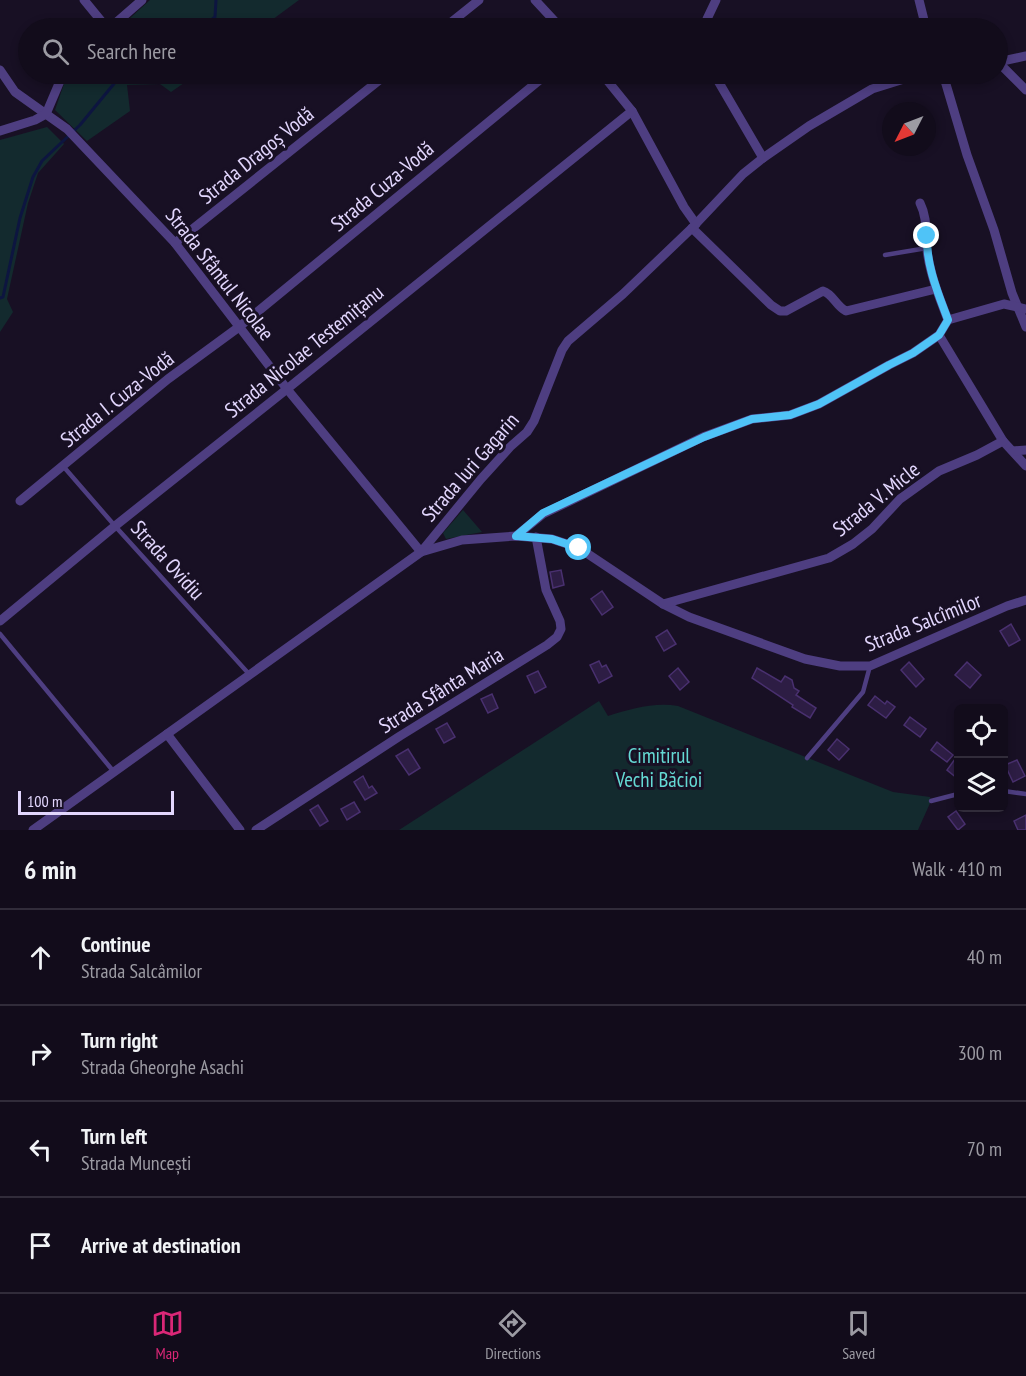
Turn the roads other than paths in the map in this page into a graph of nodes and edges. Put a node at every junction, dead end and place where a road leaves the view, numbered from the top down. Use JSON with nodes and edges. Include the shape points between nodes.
{"nodes":[{"id":1,"x":84,"y":0,"type":"edge"},
{"id":2,"x":141,"y":0,"type":"edge"},
{"id":3,"x":479,"y":0,"type":"edge"},
{"id":4,"x":535,"y":0,"type":"edge"},
{"id":5,"x":716,"y":0,"type":"edge"},
{"id":6,"x":919,"y":0,"type":"edge"},
{"id":7,"x":99,"y":18,"type":"edge"},
{"id":8,"x":120,"y":18,"type":"edge"},
{"id":9,"x":456,"y":18,"type":"edge"},
{"id":10,"x":552,"y":18,"type":"edge"},
{"id":11,"x":707,"y":18,"type":"edge"},
{"id":12,"x":924,"y":18,"type":"edge"},
{"id":13,"x":1026,"y":56,"type":"edge"},
{"id":14,"x":1008,"y":60,"type":"edge"},
{"id":15,"x":0,"y":70,"type":"edge"},
{"id":16,"x":1008,"y":72,"type":"edge"},
{"id":17,"x":59,"y":84,"type":"edge"},
{"id":18,"x":374,"y":84,"type":"edge"},
{"id":19,"x":535,"y":84,"type":"edge"},
{"id":20,"x":610,"y":84,"type":"edge"},
{"id":21,"x":720,"y":84,"type":"edge"},
{"id":22,"x":888,"y":84,"type":"edge"},
{"id":23,"x":946,"y":84,"type":"edge"},
{"id":24,"x":1026,"y":90,"type":"edge"},
{"id":25,"x":632,"y":111,"type":"junction"},
{"id":26,"x":46,"y":114,"type":"junction"},
{"id":27,"x":0,"y":130,"type":"edge"},
{"id":28,"x":763,"y":158,"type":"junction"},
{"id":29,"x":920,"y":203,"type":"dead end"},
{"id":30,"x":694,"y":226,"type":"junction"},
{"id":31,"x":175,"y":243,"type":"junction"},
{"id":32,"x":927,"y":248,"type":"junction"},
{"id":33,"x":885,"y":255,"type":"dead end"},
{"id":34,"x":936,"y":289,"type":"junction"},
{"id":35,"x":1021,"y":307,"type":"edge"},
{"id":36,"x":948,"y":320,"type":"junction"},
{"id":37,"x":239,"y":327,"type":"junction"},
{"id":38,"x":1026,"y":327,"type":"edge"},
{"id":39,"x":939,"y":335,"type":"junction"},
{"id":40,"x":287,"y":389,"type":"junction"},
{"id":41,"x":1003,"y":441,"type":"junction"},
{"id":42,"x":1026,"y":450,"type":"edge"},
{"id":43,"x":1013,"y":451,"type":"junction"},
{"id":44,"x":63,"y":466,"type":"junction"},
{"id":45,"x":1026,"y":466,"type":"edge"},
{"id":46,"x":20,"y":501,"type":"dead end"},
{"id":47,"x":115,"y":526,"type":"junction"},
{"id":48,"x":516,"y":536,"type":"junction"},
{"id":49,"x":536,"y":537,"type":"junction"},
{"id":50,"x":421,"y":552,"type":"junction"},
{"id":51,"x":1026,"y":600,"type":"edge"},
{"id":52,"x":663,"y":604,"type":"junction"},
{"id":53,"x":0,"y":621,"type":"edge"},
{"id":54,"x":0,"y":634,"type":"edge"},
{"id":55,"x":870,"y":666,"type":"junction"},
{"id":56,"x":250,"y":675,"type":"junction"},
{"id":57,"x":167,"y":734,"type":"junction"},
{"id":58,"x":807,"y":758,"type":"dead end"},
{"id":59,"x":114,"y":772,"type":"junction"},
{"id":60,"x":1008,"y":792,"type":"edge"},
{"id":61,"x":1026,"y":794,"type":"edge"},
{"id":62,"x":954,"y":795,"type":"edge"},
{"id":63,"x":931,"y":801,"type":"dead end"},
{"id":64,"x":33,"y":830,"type":"edge"},
{"id":65,"x":240,"y":830,"type":"edge"},
{"id":66,"x":256,"y":830,"type":"edge"}],
"edges":[{"from":1,"to":7,"type":"street"},
{"from":2,"to":8,"type":"street"},
{"from":3,"to":9,"type":"street"},
{"from":4,"to":10,"type":"street"},
{"from":5,"to":11,"type":"street"},
{"from":6,"to":12,"type":"street"},
{"from":13,"to":14,"type":"street"},
{"from":15,"to":26,"type":"street","name":"Strada Sfântul Nicolae","via":[[15,92]]},
{"from":16,"to":24,"type":"street"},
{"from":17,"to":26,"type":"street"},
{"from":18,"to":31,"type":"street","name":"Strada Dragoș Vodă"},
{"from":19,"to":37,"type":"street","name":"Strada Cuza-Vodă"},
{"from":20,"to":25,"type":"street"},
{"from":21,"to":28,"type":"street"},
{"from":22,"to":28,"type":"street","name":"Strada Iuri Gagarin","via":[[872,89],[809,126]]},
{"from":23,"to":35,"type":"street"},
{"from":25,"to":30,"type":"street"},
{"from":25,"to":40,"type":"street","name":"Strada Nicolae Testemițanu"},
{"from":26,"to":27,"type":"street"},
{"from":26,"to":31,"type":"street","name":"Strada Sfântul Nicolae","via":[[67,129]]},
{"from":28,"to":30,"type":"street","name":"Strada Iuri Gagarin"},
{"from":29,"to":32,"type":"street","via":[[925,214]]},
{"from":30,"to":34,"type":"street","via":[[780,311],[822,291],[846,311]]},
{"from":30,"to":50,"type":"street","name":"Strada Iuri Gagarin","via":[[568,341],[527,432],[481,479]]},
{"from":31,"to":37,"type":"street","name":"Strada Sfântul Nicolae"},
{"from":32,"to":33,"type":"lane"},
{"from":32,"to":34,"type":"street"},
{"from":34,"to":36,"type":"street"},
{"from":35,"to":36,"type":"street","via":[[1004,304]]},
{"from":35,"to":38,"type":"street"},
{"from":36,"to":39,"type":"street"},
{"from":37,"to":40,"type":"street","name":"Strada Sfântul Nicolae"},
{"from":37,"to":44,"type":"street","name":"Strada I. Cuza-Vodă","via":[[168,379]]},
{"from":39,"to":41,"type":"street"},
{"from":39,"to":48,"type":"street","via":[[819,404],[790,415],[752,419],[704,437],[543,513]]},
{"from":40,"to":47,"type":"street","name":"Strada Nicolae Testemițanu"},
{"from":40,"to":50,"type":"street","name":"Strada Sfântul Nicolae"},
{"from":41,"to":43,"type":"street"},
{"from":41,"to":52,"type":"street","name":"Strada V. Micle","via":[[939,471],[900,499],[872,530],[829,558]]},
{"from":42,"to":43,"type":"street"},
{"from":43,"to":45,"type":"street"},
{"from":44,"to":46,"type":"street","name":"Strada I. Cuza-Vodă"},
{"from":44,"to":47,"type":"lane","name":"Strada Ovidiu"},
{"from":47,"to":53,"type":"street","name":"Strada Nicolae Testemițanu"},
{"from":47,"to":56,"type":"lane","name":"Strada Ovidiu"},
{"from":48,"to":49,"type":"street","name":"Strada Salcîmilor"},
{"from":48,"to":50,"type":"street","name":"Strada Salcîmilor","via":[[462,540]]},
{"from":49,"to":52,"type":"street","name":"Strada Salcîmilor","via":[[579,548]]},
{"from":49,"to":66,"type":"street","name":"Strada Sfânta Maria","via":[[546,590],[560,621],[556,637]]},
{"from":50,"to":56,"type":"street","name":"Strada Iuri Gagarin"},
{"from":51,"to":55,"type":"street","name":"Strada Salcîmilor"},
{"from":52,"to":55,"type":"street","name":"Strada Salcîmilor","via":[[728,633],[805,659],[840,666]]},
{"from":54,"to":59,"type":"lane"},
{"from":55,"to":58,"type":"lane","via":[[863,692]]},
{"from":56,"to":57,"type":"street","name":"Strada Iuri Gagarin"},
{"from":57,"to":59,"type":"street","name":"Strada Iuri Gagarin"},
{"from":57,"to":65,"type":"street"},
{"from":59,"to":64,"type":"street","name":"Strada Iuri Gagarin"},
{"from":60,"to":61,"type":"lane"},
{"from":62,"to":63,"type":"lane"}]}
